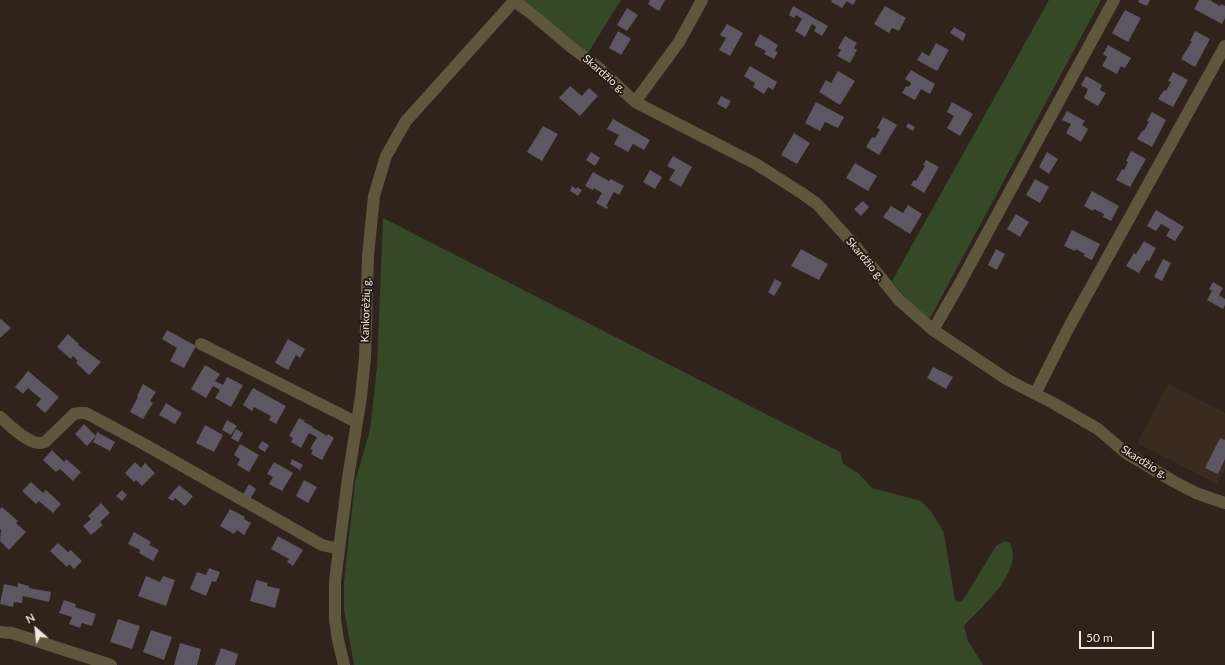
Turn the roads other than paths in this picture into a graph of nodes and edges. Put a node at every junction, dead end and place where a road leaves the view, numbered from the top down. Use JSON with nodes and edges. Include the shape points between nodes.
{"nodes":[{"id":1,"x":514,"y":0,"type":"edge"},
{"id":2,"x":702,"y":0,"type":"edge"},
{"id":3,"x":1114,"y":0,"type":"edge"},
{"id":4,"x":1225,"y":46,"type":"edge"},
{"id":5,"x":635,"y":102,"type":"junction"},
{"id":6,"x":932,"y":330,"type":"junction"},
{"id":7,"x":201,"y":344,"type":"dead end"},
{"id":8,"x":1035,"y":394,"type":"junction"},
{"id":9,"x":0,"y":417,"type":"edge"},
{"id":10,"x":356,"y":422,"type":"junction"},
{"id":11,"x":1225,"y":503,"type":"edge"},
{"id":12,"x":339,"y":549,"type":"junction"},
{"id":13,"x":0,"y":632,"type":"edge"},
{"id":14,"x":111,"y":665,"type":"edge"},
{"id":15,"x":344,"y":665,"type":"edge"}],
"edges":[{"from":1,"to":5,"type":"street","name":"Skardžio g.","via":[[599,68]]},
{"from":1,"to":10,"type":"street","name":"Kankorėžių g.","via":[[406,121],[386,156],[374,196],[368,256],[365,357]]},
{"from":2,"to":5,"type":"street","via":[[679,42]]},
{"from":3,"to":6,"type":"street"},
{"from":4,"to":8,"type":"street","via":[[1070,325]]},
{"from":5,"to":6,"type":"street","name":"Skardžio g.","via":[[756,164],[817,204],[899,300]]},
{"from":6,"to":8,"type":"street","name":"Skardžio g.","via":[[1008,380]]},
{"from":7,"to":10,"type":"street"},
{"from":8,"to":11,"type":"street","name":"Skardžio g.","via":[[1098,429],[1126,453],[1173,481],[1196,493]]},
{"from":9,"to":12,"type":"street","via":[[30,441],[41,443],[74,414],[86,414],[322,545]]},
{"from":10,"to":12,"type":"street","name":"Kankorėžių g."},
{"from":12,"to":15,"type":"street","name":"Kankorėžių g.","via":[[335,581],[335,620]]},
{"from":13,"to":14,"type":"street","via":[[12,633]]}]}
